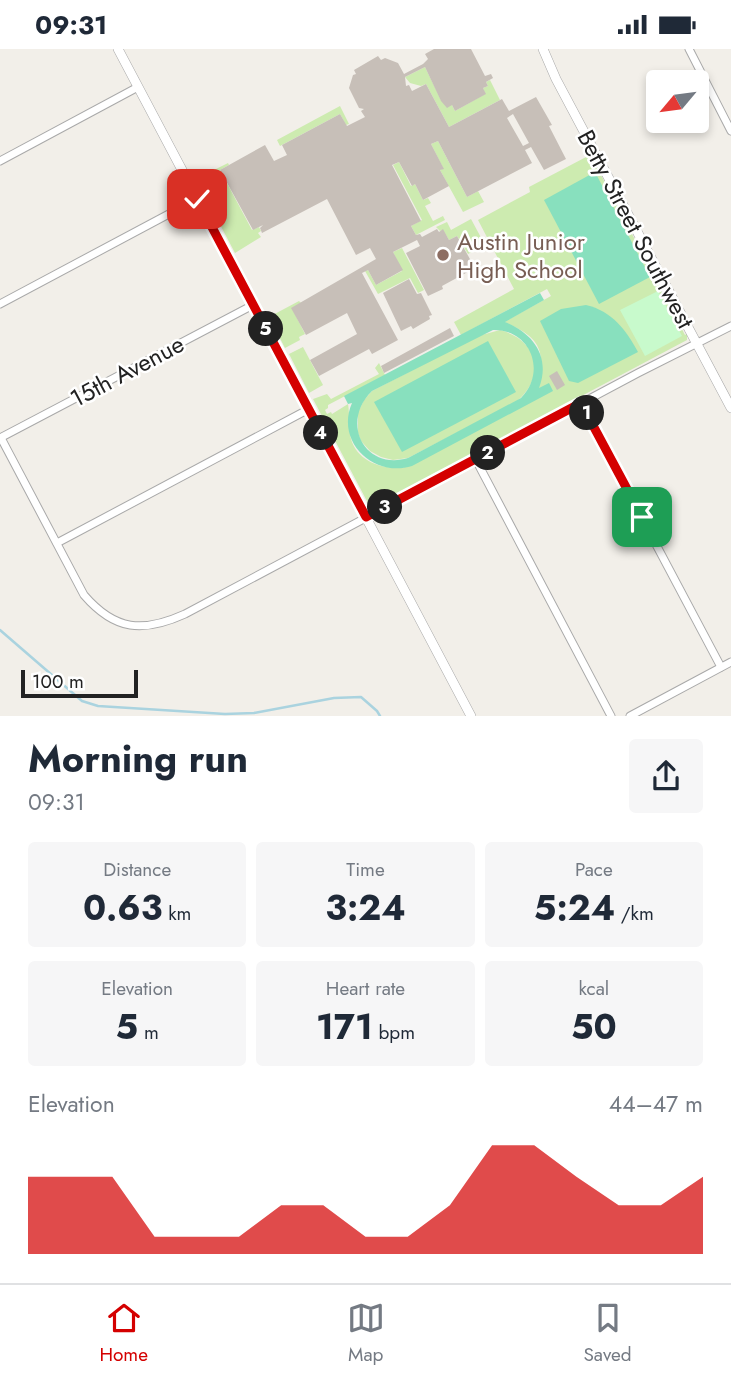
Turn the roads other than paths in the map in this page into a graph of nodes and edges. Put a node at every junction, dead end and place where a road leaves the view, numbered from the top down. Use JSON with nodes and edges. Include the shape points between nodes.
{"nodes":[{"id":1,"x":118,"y":49,"type":"edge"},
{"id":2,"x":543,"y":49,"type":"edge"},
{"id":3,"x":688,"y":49,"type":"edge"},
{"id":4,"x":138,"y":87,"type":"junction"},
{"id":5,"x":731,"y":131,"type":"edge"},
{"id":6,"x":0,"y":161,"type":"edge"},
{"id":7,"x":197,"y":199,"type":"junction"},
{"id":8,"x":0,"y":304,"type":"edge"},
{"id":9,"x":253,"y":305,"type":"junction"},
{"id":10,"x":731,"y":326,"type":"edge"},
{"id":11,"x":698,"y":343,"type":"junction"},
{"id":12,"x":581,"y":403,"type":"junction"},
{"id":13,"x":731,"y":408,"type":"edge"},
{"id":14,"x":309,"y":409,"type":"junction"},
{"id":15,"x":1,"y":438,"type":"edge"},
{"id":16,"x":476,"y":460,"type":"junction"},
{"id":17,"x":366,"y":517,"type":"junction"},
{"id":18,"x":57,"y":543,"type":"junction"},
{"id":19,"x":731,"y":662,"type":"edge"},
{"id":20,"x":721,"y":667,"type":"junction"},
{"id":21,"x":471,"y":716,"type":"edge"},
{"id":22,"x":611,"y":716,"type":"edge"},
{"id":23,"x":630,"y":716,"type":"edge"}],
"edges":[{"from":1,"to":4,"type":"street"},
{"from":2,"to":11,"type":"street","name":"Betty Street Southwest"},
{"from":3,"to":5,"type":"street"},
{"from":4,"to":6,"type":"street"},
{"from":4,"to":7,"type":"street"},
{"from":7,"to":8,"type":"street"},
{"from":7,"to":9,"type":"street"},
{"from":9,"to":14,"type":"street"},
{"from":9,"to":15,"type":"street","name":"15th Avenue"},
{"from":10,"to":11,"type":"street"},
{"from":11,"to":12,"type":"street"},
{"from":11,"to":13,"type":"street","name":"Betty Street Southwest"},
{"from":12,"to":16,"type":"street"},
{"from":12,"to":20,"type":"street"},
{"from":14,"to":17,"type":"street"},
{"from":14,"to":18,"type":"street"},
{"from":15,"to":18,"type":"street"},
{"from":16,"to":17,"type":"street"},
{"from":16,"to":22,"type":"street"},
{"from":17,"to":18,"type":"street","via":[[159,625],[131,626],[97,610]]},
{"from":17,"to":21,"type":"street"},
{"from":19,"to":20,"type":"street"},
{"from":20,"to":23,"type":"street"}]}
